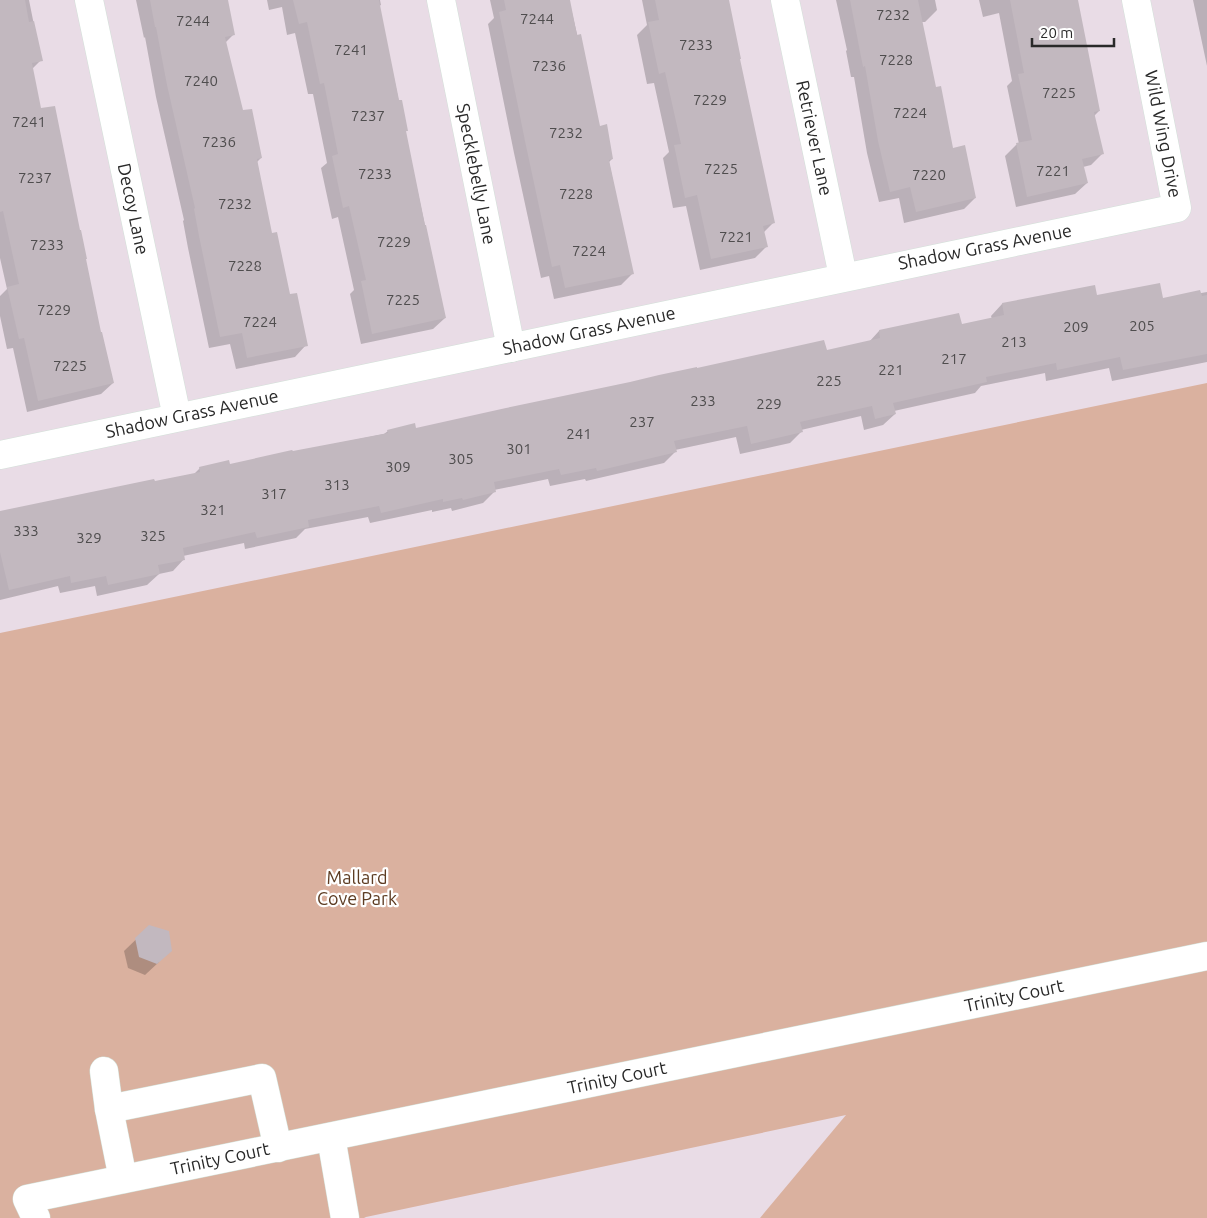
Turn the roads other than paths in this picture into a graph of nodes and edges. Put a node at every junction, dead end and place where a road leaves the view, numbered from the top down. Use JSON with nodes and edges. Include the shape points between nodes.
{"nodes":[{"id":1,"x":89,"y":0,"type":"edge"},
{"id":2,"x":441,"y":0,"type":"edge"},
{"id":3,"x":786,"y":0,"type":"edge"},
{"id":4,"x":1136,"y":0,"type":"edge"},
{"id":5,"x":1177,"y":208,"type":"joint"},
{"id":6,"x":843,"y":276,"type":"junction"},
{"id":7,"x":511,"y":348,"type":"junction"},
{"id":8,"x":177,"y":417,"type":"junction"},
{"id":9,"x":0,"y":455,"type":"edge"},
{"id":10,"x":1207,"y":956,"type":"edge"},
{"id":11,"x":104,"y":1071,"type":"dead end"},
{"id":12,"x":109,"y":1109,"type":"junction"},
{"id":13,"x":331,"y":1137,"type":"junction"},
{"id":14,"x":278,"y":1148,"type":"junction"},
{"id":15,"x":123,"y":1180,"type":"junction"},
{"id":16,"x":32,"y":1209,"type":"edge"},
{"id":17,"x":345,"y":1218,"type":"edge"}],
"edges":[{"from":1,"to":8,"type":"street","name":"Decoy Lane"},
{"from":2,"to":7,"type":"street","name":"Specklebelly Lane"},
{"from":3,"to":6,"type":"street","name":"Retriever Lane"},
{"from":4,"to":5,"type":"street","name":"Wild Wing Drive"},
{"from":5,"to":6,"type":"street","name":"Shadow Grass Avenue"},
{"from":6,"to":7,"type":"street","name":"Shadow Grass Avenue"},
{"from":7,"to":8,"type":"street","name":"Shadow Grass Avenue"},
{"from":8,"to":9,"type":"street","name":"Shadow Grass Avenue"},
{"from":10,"to":13,"type":"street","name":"Trinity Court"},
{"from":11,"to":12,"type":"street"},
{"from":12,"to":14,"type":"street","via":[[262,1078]]},
{"from":12,"to":15,"type":"street"},
{"from":13,"to":14,"type":"street","name":"Trinity Court"},
{"from":13,"to":17,"type":"street"},
{"from":14,"to":15,"type":"street","name":"Trinity Court"},
{"from":15,"to":16,"type":"street","name":"Trinity Court"}]}
